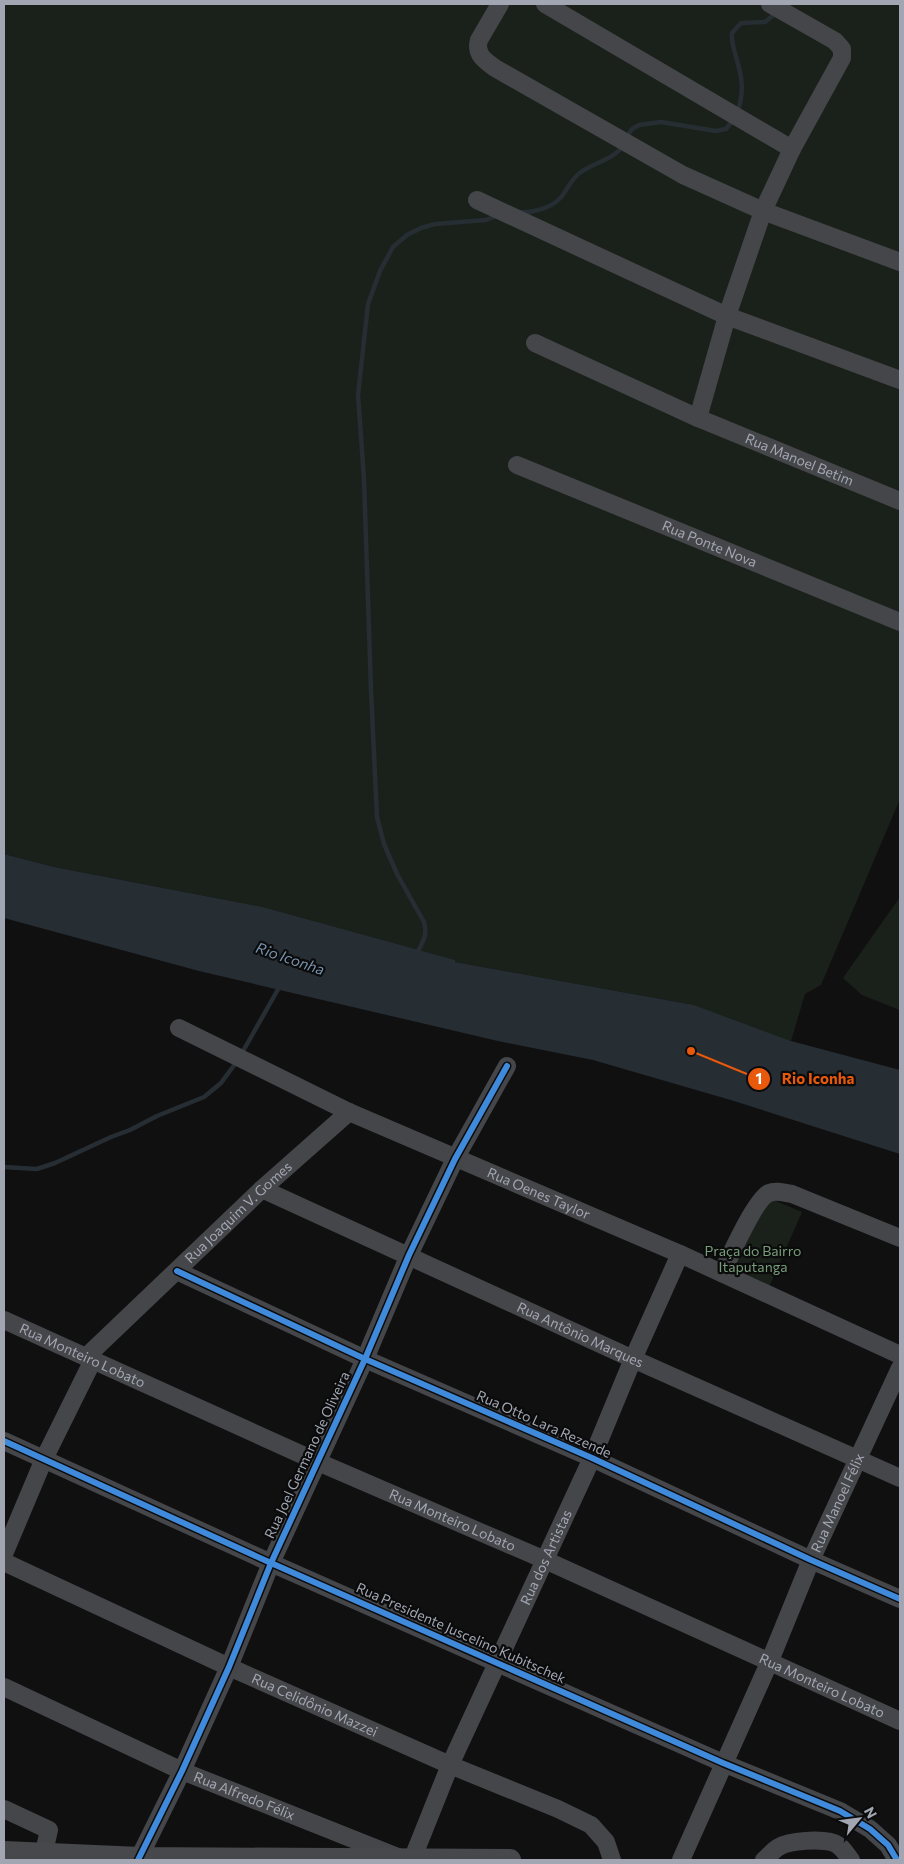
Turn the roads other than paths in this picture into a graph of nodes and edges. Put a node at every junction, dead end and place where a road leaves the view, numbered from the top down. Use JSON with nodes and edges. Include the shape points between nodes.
{"nodes":[{"id":1,"x":500,"y":4,"type":"edge"},
{"id":2,"x":545,"y":4,"type":"edge"},
{"id":3,"x":770,"y":4,"type":"edge"},
{"id":4,"x":792,"y":149,"type":"junction"},
{"id":5,"x":477,"y":200,"type":"dead end"},
{"id":6,"x":763,"y":210,"type":"junction"},
{"id":7,"x":900,"y":262,"type":"edge"},
{"id":8,"x":728,"y":316,"type":"junction"},
{"id":9,"x":535,"y":343,"type":"dead end"},
{"id":10,"x":900,"y":380,"type":"edge"},
{"id":11,"x":698,"y":418,"type":"junction"},
{"id":12,"x":517,"y":465,"type":"dead end"},
{"id":13,"x":900,"y":501,"type":"edge"},
{"id":14,"x":900,"y":622,"type":"edge"},
{"id":15,"x":180,"y":1028,"type":"dead end"},
{"id":16,"x":508,"y":1066,"type":"dead end"},
{"id":17,"x":349,"y":1112,"type":"junction"},
{"id":18,"x":455,"y":1159,"type":"junction"},
{"id":19,"x":262,"y":1189,"type":"junction"},
{"id":20,"x":900,"y":1238,"type":"edge"},
{"id":21,"x":680,"y":1254,"type":"junction"},
{"id":22,"x":408,"y":1255,"type":"junction"},
{"id":23,"x":177,"y":1271,"type":"junction"},
{"id":24,"x":722,"y":1273,"type":"junction"},
{"id":25,"x":4,"y":1320,"type":"edge"},
{"id":26,"x":900,"y":1355,"type":"edge"},
{"id":27,"x":89,"y":1359,"type":"junction"},
{"id":28,"x":365,"y":1359,"type":"junction"},
{"id":29,"x":633,"y":1359,"type":"junction"},
{"id":30,"x":900,"y":1368,"type":"edge"},
{"id":31,"x":4,"y":1441,"type":"edge"},
{"id":32,"x":592,"y":1458,"type":"junction"},
{"id":33,"x":44,"y":1459,"type":"junction"},
{"id":34,"x":859,"y":1460,"type":"junction"},
{"id":35,"x":318,"y":1462,"type":"junction"},
{"id":36,"x":900,"y":1478,"type":"edge"},
{"id":37,"x":4,"y":1554,"type":"edge"},
{"id":38,"x":545,"y":1560,"type":"junction"},
{"id":39,"x":811,"y":1560,"type":"junction"},
{"id":40,"x":4,"y":1562,"type":"edge"},
{"id":41,"x":271,"y":1563,"type":"junction"},
{"id":42,"x":900,"y":1600,"type":"edge"},
{"id":43,"x":497,"y":1663,"type":"junction"},
{"id":44,"x":769,"y":1663,"type":"junction"},
{"id":45,"x":229,"y":1666,"type":"junction"},
{"id":46,"x":4,"y":1687,"type":"edge"},
{"id":47,"x":900,"y":1721,"type":"edge"},
{"id":48,"x":723,"y":1763,"type":"junction"},
{"id":49,"x":450,"y":1764,"type":"junction"},
{"id":50,"x":182,"y":1771,"type":"junction"},
{"id":51,"x":4,"y":1809,"type":"edge"},
{"id":52,"x":4,"y":1852,"type":"edge"},
{"id":53,"x":44,"y":1852,"type":"junction"},
{"id":54,"x":141,"y":1859,"type":"edge"},
{"id":55,"x":405,"y":1860,"type":"edge"},
{"id":56,"x":412,"y":1860,"type":"edge"},
{"id":57,"x":510,"y":1860,"type":"edge"},
{"id":58,"x":612,"y":1860,"type":"edge"},
{"id":59,"x":681,"y":1860,"type":"edge"},
{"id":60,"x":764,"y":1860,"type":"edge"},
{"id":61,"x":850,"y":1860,"type":"edge"},
{"id":62,"x":897,"y":1860,"type":"edge"}],
"edges":[{"from":1,"to":6,"type":"street","via":[[477,46],[485,61],[683,175]]},
{"from":2,"to":4,"type":"street"},
{"from":3,"to":4,"type":"street","via":[[836,41],[842,49],[837,68]]},
{"from":4,"to":6,"type":"street"},
{"from":5,"to":8,"type":"street"},
{"from":6,"to":7,"type":"street"},
{"from":6,"to":8,"type":"street"},
{"from":8,"to":10,"type":"street"},
{"from":8,"to":11,"type":"street"},
{"from":9,"to":11,"type":"street","name":"Rua Manoel Betim"},
{"from":11,"to":13,"type":"street","name":"Rua Manoel Betim"},
{"from":12,"to":14,"type":"street","name":"Rua Ponte Nova"},
{"from":15,"to":17,"type":"street","name":"Rua Oenes Taylor"},
{"from":16,"to":18,"type":"street","name":"Rua Joel Germano de Oliveira"},
{"from":17,"to":18,"type":"street","name":"Rua Oenes Taylor"},
{"from":17,"to":19,"type":"street","name":"Rua Joaquim V. Gomes"},
{"from":18,"to":21,"type":"street","name":"Rua Oenes Taylor"},
{"from":18,"to":22,"type":"street","name":"Rua Joel Germano de Oliveira"},
{"from":19,"to":22,"type":"street","name":"Rua Antônio Marques"},
{"from":19,"to":23,"type":"street","name":"Rua Joaquim V. Gomes"},
{"from":20,"to":24,"type":"street","via":[[792,1194],[769,1192],[759,1202]]},
{"from":21,"to":24,"type":"street","name":"Rua Oenes Taylor"},
{"from":21,"to":29,"type":"street","name":"Rua dos Artistas"},
{"from":22,"to":28,"type":"street","name":"Rua Joel Germano de Oliveira"},
{"from":22,"to":29,"type":"street","name":"Rua Antônio Marques"},
{"from":23,"to":27,"type":"street","name":"Rua Joaquim V. Gomes"},
{"from":23,"to":28,"type":"street","name":"Rua Otto Lara Rezende"},
{"from":24,"to":26,"type":"street","name":"Rua Oenes Taylor"},
{"from":25,"to":27,"type":"street","name":"Rua Monteiro Lobato"},
{"from":27,"to":33,"type":"street","name":"Rua Joaquim V. Gomes"},
{"from":27,"to":35,"type":"street","name":"Rua Monteiro Lobato"},
{"from":28,"to":32,"type":"street","name":"Rua Otto Lara Rezende"},
{"from":28,"to":35,"type":"street","name":"Rua Joel Germano de Oliveira"},
{"from":29,"to":32,"type":"street","name":"Rua dos Artistas"},
{"from":29,"to":34,"type":"street","name":"Rua Antônio Marques"},
{"from":30,"to":34,"type":"street","name":"Rua Manoel Félix"},
{"from":31,"to":33,"type":"street","name":"Rua Presidente Juscelino Kubitschek"},
{"from":32,"to":38,"type":"street","name":"Rua dos Artistas"},
{"from":32,"to":39,"type":"street","name":"Rua Otto Lara Rezende"},
{"from":33,"to":37,"type":"street","name":"Rua Joaquim V. Gomes"},
{"from":33,"to":41,"type":"street","name":"Rua Presidente Juscelino Kubitschek"},
{"from":34,"to":36,"type":"street","name":"Rua Antônio Marques"},
{"from":34,"to":39,"type":"street","name":"Rua Manoel Félix"},
{"from":35,"to":38,"type":"street","name":"Rua Monteiro Lobato"},
{"from":35,"to":41,"type":"street","name":"Rua Joel Germano de Oliveira"},
{"from":38,"to":43,"type":"street","name":"Rua dos Artistas"},
{"from":38,"to":44,"type":"street","name":"Rua Monteiro Lobato"},
{"from":39,"to":42,"type":"street","name":"Rua Otto Lara Rezende"},
{"from":39,"to":44,"type":"street","name":"Rua Manoel Félix"},
{"from":40,"to":45,"type":"street","name":"Rua Celidônio Mazzei"},
{"from":41,"to":43,"type":"street","name":"Rua Presidente Juscelino Kubitschek"},
{"from":41,"to":45,"type":"street","name":"Rua Joel Germano de Oliveira"},
{"from":43,"to":48,"type":"street","name":"Rua Presidente Juscelino Kubitschek"},
{"from":43,"to":49,"type":"street","name":"Rua dos Artistas"},
{"from":44,"to":47,"type":"street","name":"Rua Monteiro Lobato"},
{"from":44,"to":48,"type":"street","name":"Rua Manoel Félix"},
{"from":45,"to":49,"type":"street","name":"Rua Celidônio Mazzei"},
{"from":45,"to":50,"type":"street","name":"Rua Joel Germano de Oliveira"},
{"from":46,"to":50,"type":"street","name":"Rua Alfredo Félix"},
{"from":48,"to":59,"type":"street","name":"Rua Manoel Félix"},
{"from":48,"to":62,"type":"street","name":"Rua Presidente Juscelino Kubitschek","via":[[840,1811],[870,1829],[888,1845]]},
{"from":49,"to":56,"type":"street","name":"Rua dos Artistas"},
{"from":49,"to":58,"type":"street","name":"Rua Celidônio Mazzei","via":[[591,1825],[606,1842]]},
{"from":50,"to":54,"type":"street","name":"Rua Joel Germano de Oliveira"},
{"from":50,"to":55,"type":"street","name":"Rua Alfredo Félix"},
{"from":51,"to":53,"type":"street","via":[[49,1830]]},
{"from":52,"to":53,"type":"main road"},
{"from":53,"to":54,"type":"main road"},
{"from":54,"to":55,"type":"main road"},
{"from":55,"to":56,"type":"main road"},
{"from":56,"to":57,"type":"main road"},
{"from":60,"to":61,"type":"street","via":[[778,1847],[792,1842],[814,1841],[834,1844]]}]}
